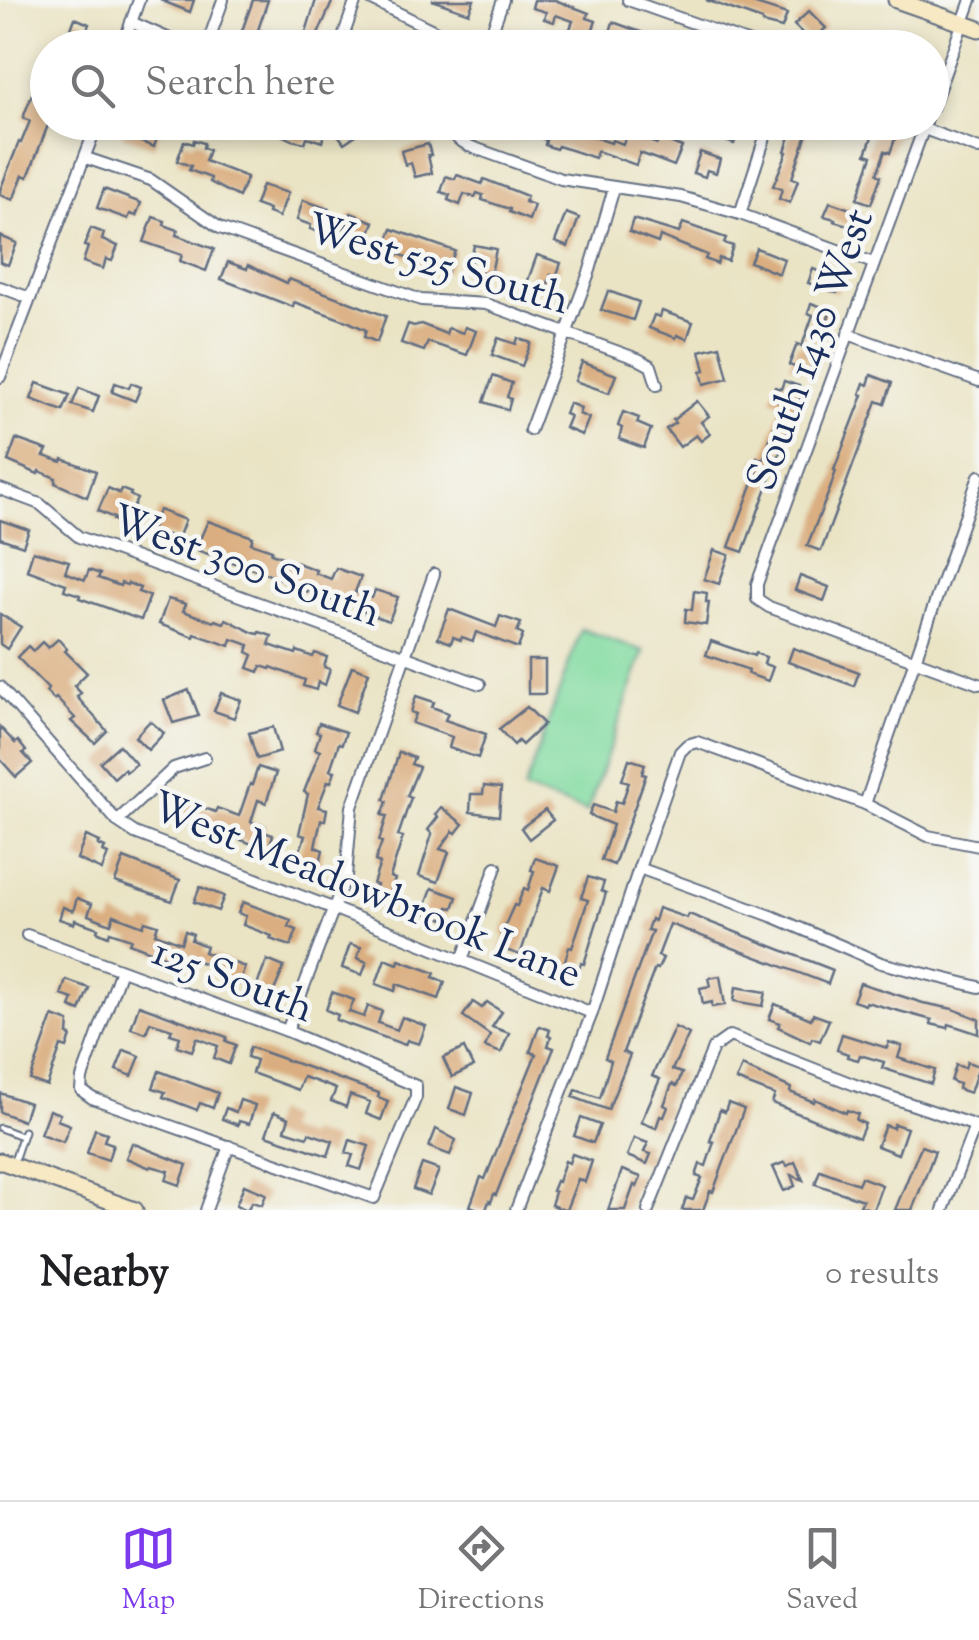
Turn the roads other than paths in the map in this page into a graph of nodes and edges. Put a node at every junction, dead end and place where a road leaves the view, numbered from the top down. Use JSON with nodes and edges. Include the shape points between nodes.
{"nodes":[{"id":1,"x":139,"y":0,"type":"edge"},
{"id":2,"x":223,"y":0,"type":"edge"},
{"id":3,"x":356,"y":0,"type":"edge"},
{"id":4,"x":372,"y":0,"type":"edge"},
{"id":5,"x":503,"y":0,"type":"edge"},
{"id":6,"x":628,"y":0,"type":"edge"},
{"id":7,"x":896,"y":0,"type":"edge"},
{"id":8,"x":971,"y":0,"type":"edge"},
{"id":9,"x":131,"y":22,"type":"junction"},
{"id":10,"x":963,"y":23,"type":"junction"},
{"id":11,"x":979,"y":29,"type":"edge"},
{"id":12,"x":128,"y":30,"type":"edge"},
{"id":13,"x":149,"y":30,"type":"edge"},
{"id":14,"x":212,"y":30,"type":"edge"},
{"id":15,"x":345,"y":30,"type":"edge"},
{"id":16,"x":433,"y":30,"type":"edge"},
{"id":17,"x":492,"y":30,"type":"edge"},
{"id":18,"x":713,"y":30,"type":"edge"},
{"id":19,"x":949,"y":61,"type":"edge"},
{"id":20,"x":949,"y":137,"type":"edge"},
{"id":21,"x":92,"y":140,"type":"edge"},
{"id":22,"x":460,"y":140,"type":"edge"},
{"id":23,"x":764,"y":140,"type":"edge"},
{"id":24,"x":920,"y":140,"type":"edge"},
{"id":25,"x":979,"y":150,"type":"edge"},
{"id":26,"x":86,"y":158,"type":"junction"},
{"id":27,"x":614,"y":188,"type":"junction"},
{"id":28,"x":740,"y":214,"type":"junction"},
{"id":29,"x":873,"y":264,"type":"junction"},
{"id":30,"x":0,"y":287,"type":"edge"},
{"id":31,"x":30,"y":298,"type":"junction"},
{"id":32,"x":567,"y":332,"type":"junction"},
{"id":33,"x":848,"y":334,"type":"junction"},
{"id":34,"x":0,"y":377,"type":"edge"},
{"id":35,"x":979,"y":381,"type":"edge"},
{"id":36,"x":657,"y":385,"type":"dead end"},
{"id":37,"x":530,"y":430,"type":"dead end"},
{"id":38,"x":979,"y":476,"type":"edge"},
{"id":39,"x":0,"y":490,"type":"edge"},
{"id":40,"x":975,"y":501,"type":"edge"},
{"id":41,"x":434,"y":574,"type":"dead end"},
{"id":42,"x":404,"y":656,"type":"junction"},
{"id":43,"x":916,"y":661,"type":"junction"},
{"id":44,"x":480,"y":684,"type":"dead end"},
{"id":45,"x":979,"y":684,"type":"edge"},
{"id":46,"x":0,"y":687,"type":"edge"},
{"id":47,"x":205,"y":758,"type":"dead end"},
{"id":48,"x":865,"y":804,"type":"junction"},
{"id":49,"x":116,"y":821,"type":"junction"},
{"id":50,"x":979,"y":846,"type":"edge"},
{"id":51,"x":496,"y":867,"type":"dead end"},
{"id":52,"x":639,"y":868,"type":"junction"},
{"id":53,"x":335,"y":909,"type":"junction"},
{"id":54,"x":27,"y":935,"type":"dead end"},
{"id":55,"x":462,"y":960,"type":"junction"},
{"id":56,"x":121,"y":970,"type":"junction"},
{"id":57,"x":979,"y":987,"type":"edge"},
{"id":58,"x":592,"y":1013,"type":"junction"},
{"id":59,"x":288,"y":1031,"type":"junction"},
{"id":60,"x":977,"y":1126,"type":"edge"},
{"id":61,"x":0,"y":1128,"type":"edge"},
{"id":62,"x":228,"y":1146,"type":"junction"},
{"id":63,"x":6,"y":1163,"type":"edge"},
{"id":64,"x":135,"y":1210,"type":"edge"},
{"id":65,"x":206,"y":1210,"type":"edge"},
{"id":66,"x":516,"y":1210,"type":"edge"},
{"id":67,"x":648,"y":1210,"type":"edge"},
{"id":68,"x":943,"y":1210,"type":"edge"}],
"edges":[{"from":1,"to":9,"type":"street"},
{"from":2,"to":14,"type":"street"},
{"from":3,"to":15,"type":"street"},
{"from":4,"to":16,"type":"street"},
{"from":5,"to":17,"type":"street"},
{"from":6,"to":18,"type":"street"},
{"from":7,"to":10,"type":"main road"},
{"from":8,"to":10,"type":"street"},
{"from":9,"to":12,"type":"street"},
{"from":9,"to":13,"type":"street"},
{"from":10,"to":11,"type":"main road"},
{"from":10,"to":19,"type":"street"},
{"from":20,"to":25,"type":"street"},
{"from":21,"to":26,"type":"street"},
{"from":22,"to":27,"type":"street","via":[[560,179]]},
{"from":23,"to":28,"type":"street"},
{"from":24,"to":29,"type":"street","name":"South 1430 West"},
{"from":26,"to":31,"type":"street"},
{"from":26,"to":32,"type":"street","name":"West 525 South","via":[[151,180],[220,228],[422,300],[486,304]]},
{"from":27,"to":28,"type":"street"},
{"from":27,"to":32,"type":"street"},
{"from":28,"to":29,"type":"street"},
{"from":29,"to":33,"type":"street","name":"South 1430 West"},
{"from":30,"to":31,"type":"street"},
{"from":31,"to":34,"type":"street"},
{"from":32,"to":36,"type":"street","name":"West 525 South","via":[[651,366]]},
{"from":32,"to":37,"type":"street"},
{"from":33,"to":35,"type":"street"},
{"from":33,"to":43,"type":"street","name":"South 1430 West","via":[[757,599]]},
{"from":38,"to":40,"type":"street"},
{"from":39,"to":42,"type":"street","name":"West 300 South","via":[[40,504],[79,537]]},
{"from":40,"to":43,"type":"street"},
{"from":41,"to":42,"type":"street"},
{"from":42,"to":44,"type":"street","name":"West 300 South"},
{"from":42,"to":53,"type":"street","via":[[352,807],[346,876]]},
{"from":43,"to":45,"type":"street"},
{"from":43,"to":48,"type":"street"},
{"from":46,"to":49,"type":"street","name":"West Meadowbrook Lane"},
{"from":47,"to":49,"type":"street","via":[[174,768]]},
{"from":48,"to":50,"type":"street","via":[[928,836]]},
{"from":48,"to":52,"type":"street","via":[[697,742],[680,752]]},
{"from":49,"to":53,"type":"street","name":"West Meadowbrook Lane"},
{"from":51,"to":55,"type":"street"},
{"from":52,"to":57,"type":"street","via":[[881,963]]},
{"from":52,"to":58,"type":"street"},
{"from":53,"to":55,"type":"street","name":"West Meadowbrook Lane"},
{"from":53,"to":59,"type":"street"},
{"from":54,"to":56,"type":"street","name":"125 South"},
{"from":55,"to":58,"type":"street","name":"West Meadowbrook Lane"},
{"from":56,"to":59,"type":"street","name":"125 South"},
{"from":56,"to":62,"type":"street","via":[[82,1090]]},
{"from":58,"to":66,"type":"street"},
{"from":59,"to":62,"type":"street","name":"125 South","via":[[416,1086],[374,1198]]},
{"from":60,"to":67,"type":"street","via":[[730,1036],[713,1048]]},
{"from":60,"to":68,"type":"street"},
{"from":61,"to":63,"type":"lane","via":[[23,1134]]},
{"from":62,"to":65,"type":"street"},
{"from":63,"to":64,"type":"main road"}]}
